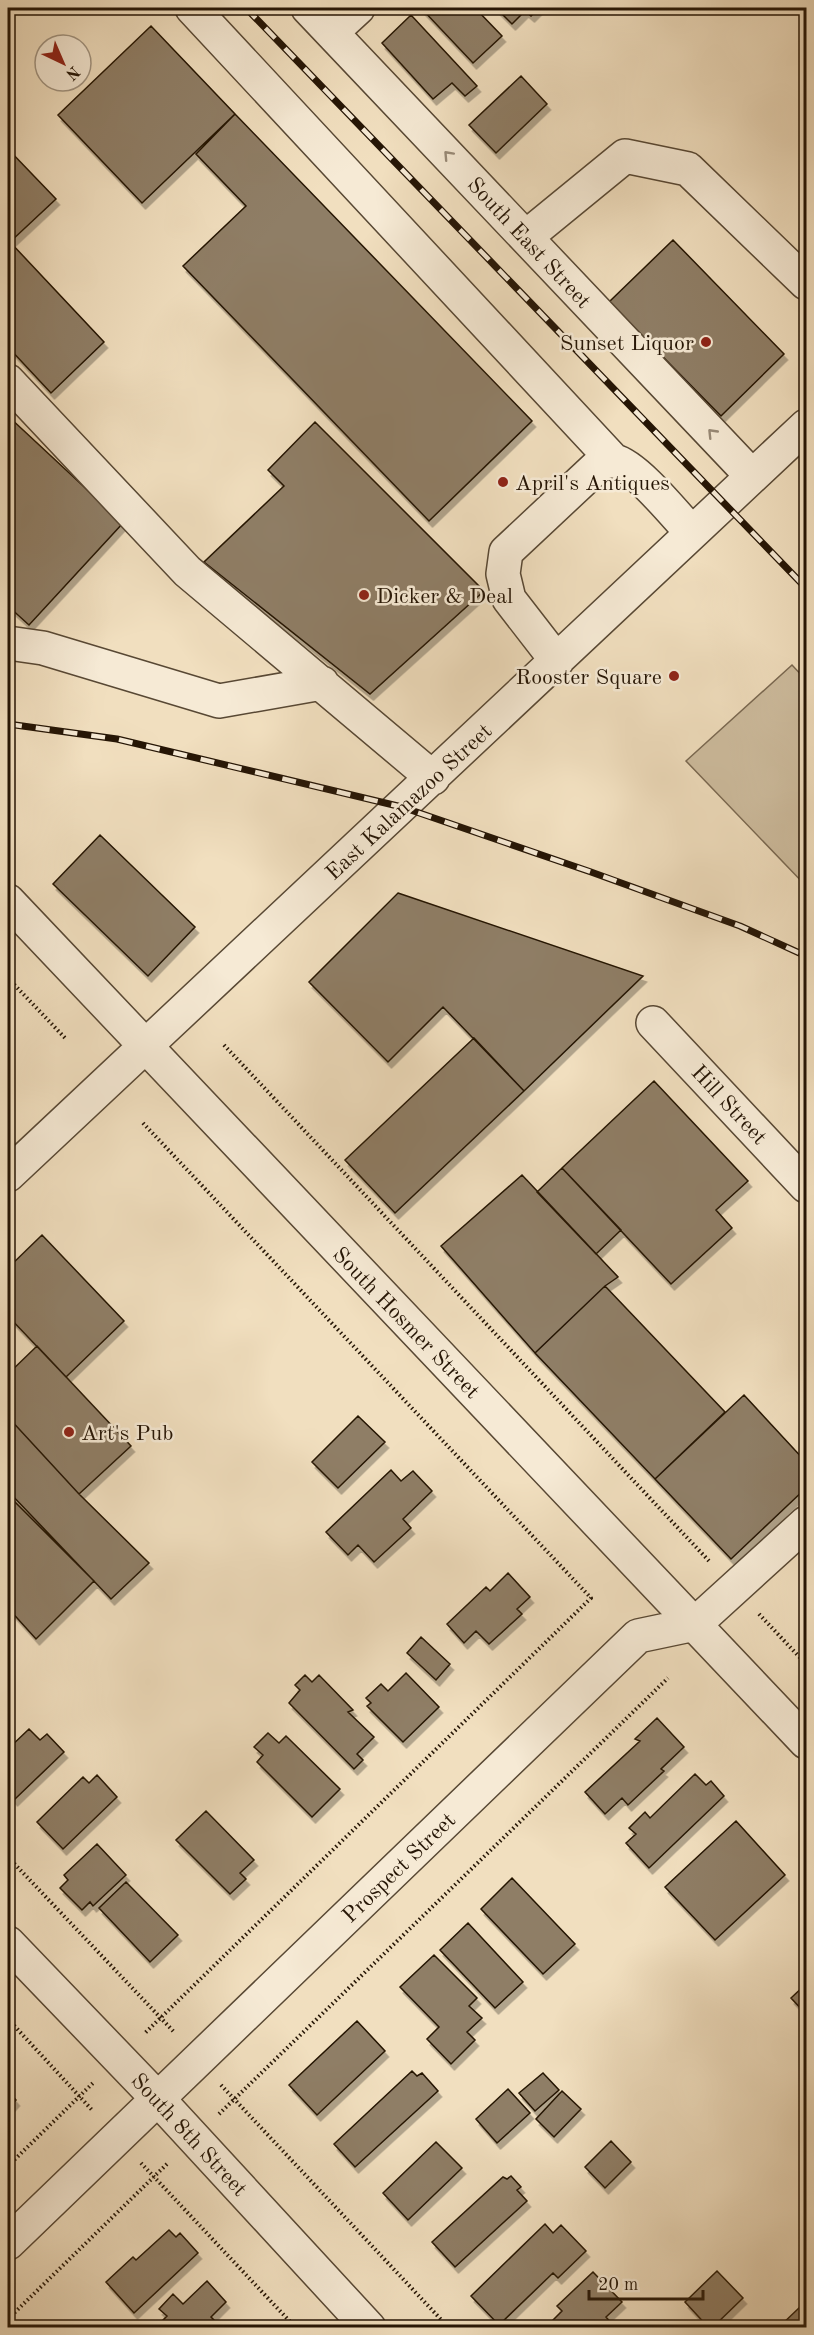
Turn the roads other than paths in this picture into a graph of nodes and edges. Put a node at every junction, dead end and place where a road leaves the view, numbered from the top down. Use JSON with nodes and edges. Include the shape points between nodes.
{"nodes":[{"id":1,"x":192,"y":8,"type":"edge"},
{"id":2,"x":308,"y":8,"type":"edge"},
{"id":3,"x":358,"y":8,"type":"edge"},
{"id":4,"x":332,"y":32,"type":"junction"},
{"id":5,"x":526,"y":237,"type":"junction"},
{"id":6,"x":807,"y":283,"type":"edge"},
{"id":7,"x":8,"y":381,"type":"edge"},
{"id":8,"x":807,"y":426,"type":"edge"},
{"id":9,"x":613,"y":460,"type":"junction"},
{"id":10,"x":752,"y":476,"type":"junction"},
{"id":11,"x":692,"y":533,"type":"junction"},
{"id":12,"x":8,"y":643,"type":"edge"},
{"id":13,"x":557,"y":661,"type":"junction"},
{"id":14,"x":322,"y":683,"type":"junction"},
{"id":15,"x":432,"y":778,"type":"junction"},
{"id":16,"x":8,"y":900,"type":"edge"},
{"id":17,"x":653,"y":1023,"type":"dead end"},
{"id":18,"x":145,"y":1047,"type":"junction"},
{"id":19,"x":8,"y":1175,"type":"edge"},
{"id":20,"x":807,"y":1186,"type":"edge"},
{"id":21,"x":807,"y":1523,"type":"edge"},
{"id":22,"x":694,"y":1624,"type":"junction"},
{"id":23,"x":807,"y":1742,"type":"edge"},
{"id":24,"x":8,"y":1943,"type":"edge"},
{"id":25,"x":157,"y":2098,"type":"junction"},
{"id":26,"x":8,"y":2243,"type":"edge"},
{"id":27,"x":369,"y":2328,"type":"edge"}],
"edges":[{"from":1,"to":9,"type":"street"},
{"from":2,"to":4,"type":"street","name":"South East Street"},
{"from":3,"to":4,"type":"street"},
{"from":5,"to":4,"type":"street","name":"South East Street","one_way":true},
{"from":5,"to":6,"type":"street","via":[[625,156],[688,169]]},
{"from":10,"to":5,"type":"street","name":"South East Street","one_way":true},
{"from":7,"to":14,"type":"street","via":[[187,571]]},
{"from":8,"to":10,"type":"street","name":"East Kalamazoo Street"},
{"from":9,"to":11,"type":"street","via":[[642,480]]},
{"from":9,"to":13,"type":"street","via":[[601,463],[506,552],[503,574],[509,599]]},
{"from":10,"to":11,"type":"street","name":"East Kalamazoo Street"},
{"from":11,"to":13,"type":"street","name":"East Kalamazoo Street"},
{"from":12,"to":14,"type":"street","via":[[43,648],[219,702]]},
{"from":13,"to":15,"type":"street","name":"East Kalamazoo Street"},
{"from":14,"to":15,"type":"street"},
{"from":15,"to":18,"type":"street","name":"East Kalamazoo Street"},
{"from":16,"to":18,"type":"street","name":"South Hosmer Street"},
{"from":17,"to":20,"type":"street","name":"Hill Street"},
{"from":18,"to":19,"type":"street","name":"East Kalamazoo Street"},
{"from":18,"to":22,"type":"street","name":"South Hosmer Street"},
{"from":21,"to":22,"type":"street","name":"Prospect Street"},
{"from":22,"to":23,"type":"street","name":"South Hosmer Street"},
{"from":22,"to":25,"type":"street","name":"Prospect Street","via":[[638,1636]]},
{"from":24,"to":25,"type":"street","name":"South 8th Street"},
{"from":25,"to":26,"type":"street","name":"Prospect Street"},
{"from":25,"to":27,"type":"street","name":"South 8th Street"}]}
